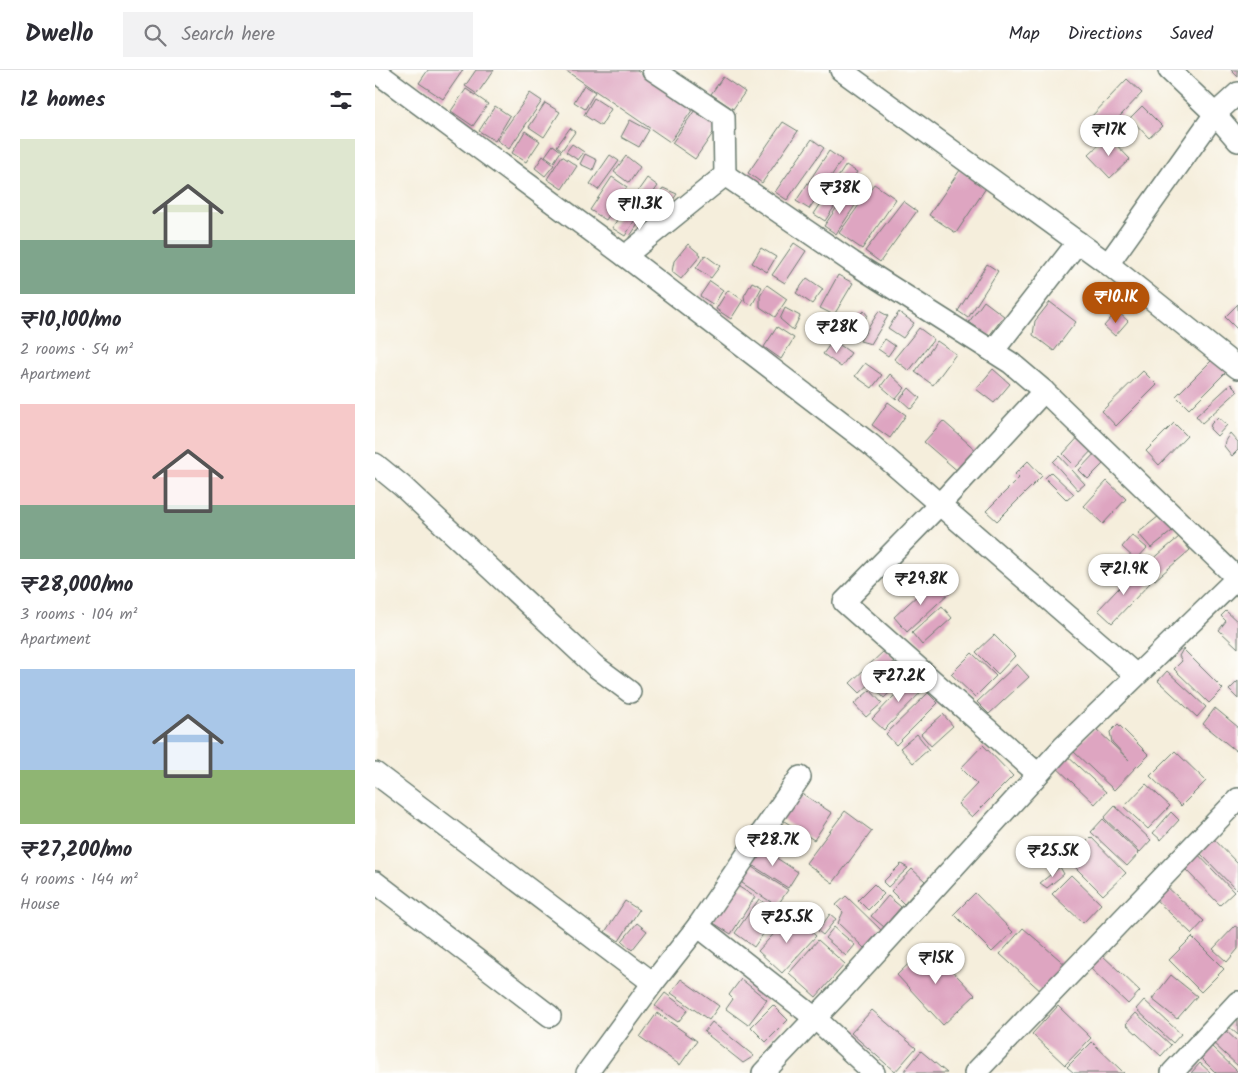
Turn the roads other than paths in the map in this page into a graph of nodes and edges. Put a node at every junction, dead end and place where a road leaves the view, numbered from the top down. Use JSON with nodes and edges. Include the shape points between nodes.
{"nodes":[{"id":1,"x":653,"y":70,"type":"edge"},
{"id":2,"x":841,"y":70,"type":"edge"},
{"id":3,"x":1169,"y":70,"type":"edge"},
{"id":4,"x":375,"y":71,"type":"edge"},
{"id":5,"x":1238,"y":93,"type":"edge"},
{"id":6,"x":1215,"y":114,"type":"junction"},
{"id":7,"x":1238,"y":141,"type":"edge"},
{"id":8,"x":725,"y":174,"type":"junction"},
{"id":9,"x":1077,"y":242,"type":"junction"},
{"id":10,"x":625,"y":256,"type":"junction"},
{"id":11,"x":1108,"y":264,"type":"junction"},
{"id":12,"x":993,"y":351,"type":"junction"},
{"id":13,"x":1238,"y":368,"type":"edge"},
{"id":14,"x":1044,"y":391,"type":"junction"},
{"id":15,"x":375,"y":464,"type":"edge"},
{"id":16,"x":940,"y":504,"type":"junction"},
{"id":17,"x":1237,"y":578,"type":"edge"},
{"id":18,"x":1136,"y":675,"type":"junction"},
{"id":19,"x":630,"y":692,"type":"dead end"},
{"id":20,"x":375,"y":773,"type":"edge"},
{"id":21,"x":1038,"y":774,"type":"junction"},
{"id":22,"x":800,"y":777,"type":"dead end"},
{"id":23,"x":1238,"y":799,"type":"edge"},
{"id":24,"x":375,"y":882,"type":"edge"},
{"id":25,"x":698,"y":926,"type":"junction"},
{"id":26,"x":653,"y":983,"type":"junction"},
{"id":27,"x":1238,"y":1002,"type":"edge"},
{"id":28,"x":550,"y":1016,"type":"dead end"},
{"id":29,"x":815,"y":1018,"type":"junction"},
{"id":30,"x":587,"y":1073,"type":"edge"},
{"id":31,"x":763,"y":1073,"type":"edge"},
{"id":32,"x":874,"y":1073,"type":"edge"},
{"id":33,"x":975,"y":1073,"type":"edge"},
{"id":34,"x":1172,"y":1073,"type":"edge"}],
"edges":[{"from":1,"to":8,"type":"street","via":[[724,117]]},
{"from":2,"to":9,"type":"street"},
{"from":3,"to":6,"type":"street"},
{"from":4,"to":10,"type":"street"},
{"from":5,"to":6,"type":"street"},
{"from":6,"to":7,"type":"street"},
{"from":6,"to":11,"type":"street"},
{"from":8,"to":10,"type":"street"},
{"from":8,"to":12,"type":"street","via":[[852,262]]},
{"from":9,"to":11,"type":"street"},
{"from":9,"to":12,"type":"street"},
{"from":10,"to":16,"type":"street","via":[[871,444]]},
{"from":11,"to":13,"type":"street"},
{"from":12,"to":14,"type":"street"},
{"from":14,"to":16,"type":"street"},
{"from":14,"to":17,"type":"street"},
{"from":15,"to":19,"type":"street","via":[[595,666]]},
{"from":16,"to":18,"type":"street"},
{"from":16,"to":21,"type":"street","via":[[843,602]]},
{"from":17,"to":18,"type":"street"},
{"from":18,"to":21,"type":"street"},
{"from":20,"to":26,"type":"street"},
{"from":21,"to":29,"type":"street"},
{"from":22,"to":25,"type":"street"},
{"from":23,"to":33,"type":"street"},
{"from":24,"to":28,"type":"street"},
{"from":25,"to":26,"type":"street"},
{"from":25,"to":29,"type":"street"},
{"from":26,"to":30,"type":"street"},
{"from":27,"to":34,"type":"street"},
{"from":29,"to":31,"type":"street"},
{"from":29,"to":32,"type":"street"}]}
